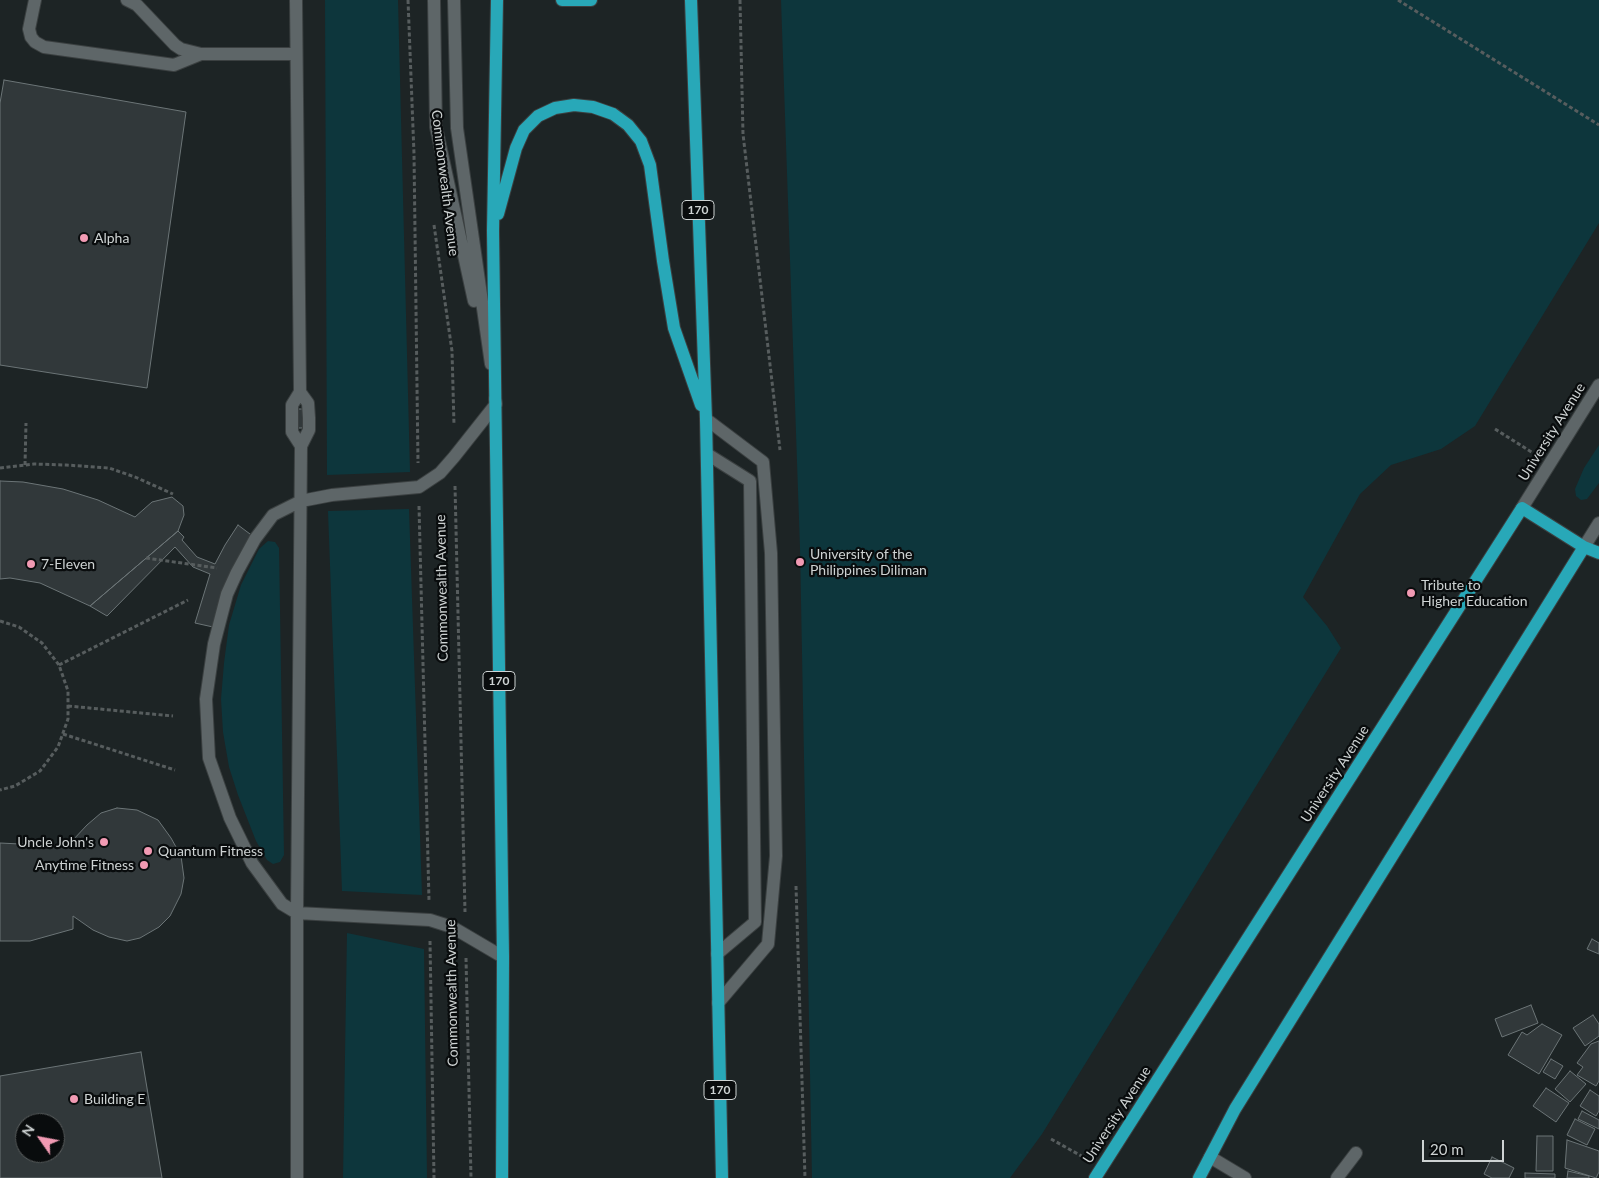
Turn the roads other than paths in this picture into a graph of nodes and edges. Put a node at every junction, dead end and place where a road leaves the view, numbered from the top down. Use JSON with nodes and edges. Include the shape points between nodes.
{"nodes":[{"id":1,"x":35,"y":0,"type":"edge"},
{"id":2,"x":127,"y":0,"type":"edge"},
{"id":3,"x":296,"y":0,"type":"edge"},
{"id":4,"x":434,"y":0,"type":"edge"},
{"id":5,"x":454,"y":0,"type":"edge"},
{"id":6,"x":497,"y":0,"type":"edge"},
{"id":7,"x":562,"y":0,"type":"edge"},
{"id":8,"x":591,"y":0,"type":"edge"},
{"id":9,"x":691,"y":0,"type":"edge"},
{"id":10,"x":201,"y":54,"type":"junction"},
{"id":11,"x":296,"y":54,"type":"junction"},
{"id":12,"x":493,"y":231,"type":"junction"},
{"id":13,"x":1599,"y":386,"type":"edge"},
{"id":14,"x":496,"y":404,"type":"junction"},
{"id":15,"x":706,"y":419,"type":"junction"},
{"id":16,"x":706,"y":454,"type":"junction"},
{"id":17,"x":301,"y":501,"type":"junction"},
{"id":18,"x":1522,"y":508,"type":"junction"},
{"id":19,"x":1599,"y":523,"type":"edge"},
{"id":20,"x":1584,"y":547,"type":"junction"},
{"id":21,"x":1599,"y":553,"type":"edge"},
{"id":22,"x":297,"y":913,"type":"junction"},
{"id":23,"x":717,"y":954,"type":"junction"},
{"id":24,"x":502,"y":957,"type":"junction"},
{"id":25,"x":718,"y":1003,"type":"junction"},
{"id":26,"x":1356,"y":1153,"type":"dead end"},
{"id":27,"x":1210,"y":1157,"type":"junction"},
{"id":28,"x":297,"y":1178,"type":"edge"},
{"id":29,"x":502,"y":1178,"type":"edge"},
{"id":30,"x":722,"y":1178,"type":"edge"},
{"id":31,"x":1095,"y":1178,"type":"edge"},
{"id":32,"x":1199,"y":1178,"type":"edge"},
{"id":33,"x":1245,"y":1178,"type":"edge"},
{"id":34,"x":1338,"y":1178,"type":"edge"}],
"edges":[{"from":1,"to":10,"type":"street","via":[[28,28],[35,42],[44,47],[174,65]]},
{"from":2,"to":10,"type":"street","via":[[137,5],[175,45]]},
{"from":3,"to":11,"type":"street"},
{"from":4,"to":14,"type":"street","via":[[436,127]]},
{"from":5,"to":14,"type":"street","via":[[457,128]]},
{"from":6,"to":12,"type":"main road","number":"170"},
{"from":7,"to":8,"type":"main road"},
{"from":9,"to":15,"type":"main road","number":"170"},
{"from":10,"to":11,"type":"street"},
{"from":11,"to":17,"type":"street","via":[[300,392],[292,405],[292,432],[301,446]]},
{"from":12,"to":14,"type":"main road","number":"170"},
{"from":12,"to":15,"type":"main road","via":[[516,148],[524,130],[538,116],[555,108],[574,105],[613,114],[628,125],[641,141],[650,165],[674,328]]},
{"from":13,"to":18,"type":"street","name":"University Avenue"},
{"from":14,"to":17,"type":"street","via":[[440,473],[419,487]]},
{"from":14,"to":24,"type":"main road","number":"170"},
{"from":15,"to":16,"type":"main road","number":"170"},
{"from":15,"to":25,"type":"street","via":[[763,462],[771,553],[776,856],[768,944]]},
{"from":16,"to":23,"type":"main road","number":"170"},
{"from":16,"to":23,"type":"street","via":[[750,481],[754,922]]},
{"from":17,"to":22,"type":"street"},
{"from":17,"to":22,"type":"street","via":[[273,515],[237,572],[227,594],[214,644],[206,699],[209,758],[230,818],[252,863],[282,904]]},
{"from":18,"to":20,"type":"main road"},
{"from":18,"to":31,"type":"main road","name":"University Avenue"},
{"from":19,"to":20,"type":"street"},
{"from":20,"to":21,"type":"main road"},
{"from":20,"to":27,"type":"main road","via":[[1240,1100]]},
{"from":22,"to":24,"type":"street","via":[[430,920],[452,927]]},
{"from":22,"to":28,"type":"street"},
{"from":23,"to":25,"type":"main road","number":"170"},
{"from":24,"to":29,"type":"main road","number":"170"},
{"from":25,"to":30,"type":"main road","number":"170"},
{"from":26,"to":34,"type":"street"},
{"from":27,"to":32,"type":"main road"},
{"from":27,"to":33,"type":"street"}]}
